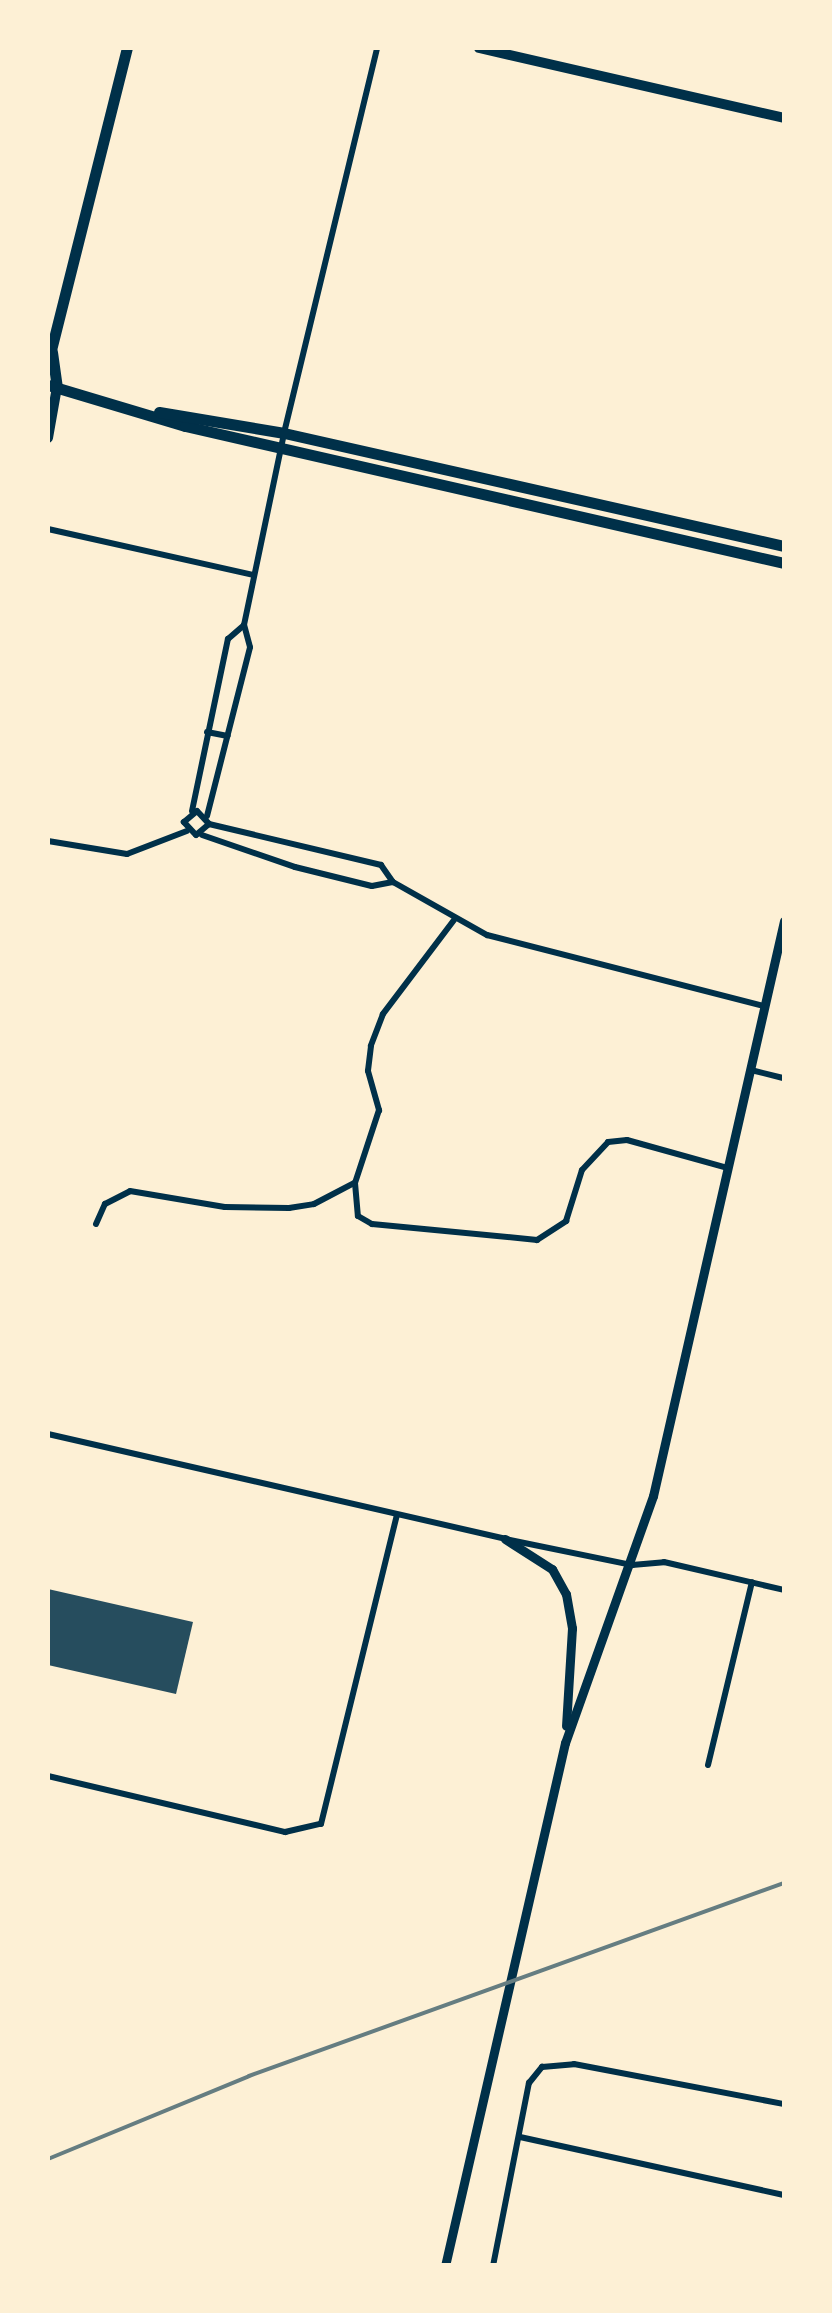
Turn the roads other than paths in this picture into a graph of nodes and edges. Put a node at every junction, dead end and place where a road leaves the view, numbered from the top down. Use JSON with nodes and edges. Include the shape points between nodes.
{"nodes":[{"id":1,"x":127,"y":48,"type":"edge"},
{"id":2,"x":377,"y":48,"type":"edge"},
{"id":3,"x":480,"y":48,"type":"edge"},
{"id":4,"x":784,"y":118,"type":"edge"},
{"id":5,"x":50,"y":357,"type":"edge"},
{"id":6,"x":52,"y":386,"type":"edge"},
{"id":7,"x":149,"y":411,"type":"junction"},
{"id":8,"x":284,"y":432,"type":"junction"},
{"id":9,"x":48,"y":438,"type":"edge"},
{"id":10,"x":280,"y":448,"type":"junction"},
{"id":11,"x":48,"y":529,"type":"edge"},
{"id":12,"x":784,"y":546,"type":"edge"},
{"id":13,"x":784,"y":563,"type":"edge"},
{"id":14,"x":253,"y":575,"type":"junction"},
{"id":15,"x":244,"y":624,"type":"junction"},
{"id":16,"x":207,"y":732,"type":"junction"},
{"id":17,"x":228,"y":736,"type":"junction"},
{"id":18,"x":192,"y":811,"type":"junction"},
{"id":19,"x":208,"y":820,"type":"junction"},
{"id":20,"x":187,"y":832,"type":"junction"},
{"id":21,"x":201,"y":835,"type":"junction"},
{"id":22,"x":48,"y":842,"type":"edge"},
{"id":23,"x":392,"y":882,"type":"junction"},
{"id":24,"x":454,"y":920,"type":"junction"},
{"id":25,"x":784,"y":921,"type":"edge"},
{"id":26,"x":764,"y":1006,"type":"junction"},
{"id":27,"x":751,"y":1070,"type":"junction"},
{"id":28,"x":784,"y":1078,"type":"edge"},
{"id":29,"x":727,"y":1168,"type":"junction"},
{"id":30,"x":355,"y":1182,"type":"junction"},
{"id":31,"x":96,"y":1224,"type":"dead end"},
{"id":32,"x":48,"y":1434,"type":"edge"},
{"id":33,"x":396,"y":1514,"type":"junction"},
{"id":34,"x":505,"y":1539,"type":"junction"},
{"id":35,"x":632,"y":1564,"type":"junction"},
{"id":36,"x":752,"y":1582,"type":"junction"},
{"id":37,"x":784,"y":1590,"type":"edge"},
{"id":38,"x":565,"y":1744,"type":"junction"},
{"id":39,"x":708,"y":1765,"type":"dead end"},
{"id":40,"x":48,"y":1776,"type":"edge"},
{"id":41,"x":784,"y":2104,"type":"edge"},
{"id":42,"x":520,"y":2137,"type":"junction"},
{"id":43,"x":784,"y":2195,"type":"edge"},
{"id":44,"x":449,"y":2262,"type":"edge"},
{"id":45,"x":494,"y":2266,"type":"edge"}],
"edges":[{"from":1,"to":5,"type":"highway"},
{"from":2,"to":8,"type":"street"},
{"from":3,"to":4,"type":"main road"},
{"from":5,"to":6,"type":"highway"},
{"from":6,"to":7,"type":"highway"},
{"from":6,"to":9,"type":"main road"},
{"from":7,"to":8,"type":"highway"},
{"from":7,"to":10,"type":"highway"},
{"from":8,"to":10,"type":"street"},
{"from":8,"to":12,"type":"highway"},
{"from":10,"to":13,"type":"highway"},
{"from":10,"to":14,"type":"street"},
{"from":11,"to":14,"type":"street"},
{"from":14,"to":15,"type":"street"},
{"from":15,"to":16,"type":"street","via":[[228,639]]},
{"from":15,"to":17,"type":"street","via":[[250,647]]},
{"from":16,"to":17,"type":"street"},
{"from":16,"to":18,"type":"street"},
{"from":17,"to":19,"type":"street"},
{"from":18,"to":19,"type":"street"},
{"from":18,"to":20,"type":"street","via":[[184,822]]},
{"from":19,"to":21,"type":"street"},
{"from":19,"to":23,"type":"street","via":[[381,865]]},
{"from":20,"to":21,"type":"street"},
{"from":20,"to":22,"type":"street","via":[[126,854]]},
{"from":21,"to":23,"type":"street","via":[[314,872],[372,886]]},
{"from":23,"to":24,"type":"street"},
{"from":24,"to":26,"type":"street","via":[[638,978]]},
{"from":24,"to":30,"type":"street","via":[[382,1014],[368,1070],[378,1113]]},
{"from":25,"to":26,"type":"street"},
{"from":26,"to":27,"type":"street"},
{"from":27,"to":28,"type":"street"},
{"from":27,"to":29,"type":"street"},
{"from":29,"to":30,"type":"street","via":[[627,1140],[608,1142],[582,1170],[566,1221],[537,1240],[372,1224],[358,1216]]},
{"from":29,"to":35,"type":"street"},
{"from":30,"to":31,"type":"street","via":[[314,1204],[289,1208],[225,1207],[130,1191],[106,1204]]},
{"from":32,"to":33,"type":"street"},
{"from":33,"to":34,"type":"street"},
{"from":33,"to":40,"type":"street","via":[[321,1824],[284,1832]]},
{"from":34,"to":35,"type":"street"},
{"from":34,"to":38,"type":"street","via":[[552,1570],[566,1594],[572,1628]]},
{"from":35,"to":36,"type":"street","via":[[664,1562]]},
{"from":35,"to":38,"type":"street"},
{"from":36,"to":37,"type":"street"},
{"from":36,"to":39,"type":"street"},
{"from":38,"to":44,"type":"street"},
{"from":41,"to":42,"type":"street","via":[[574,2064],[542,2067],[529,2083]]},
{"from":42,"to":43,"type":"street"},
{"from":42,"to":45,"type":"street"}]}
